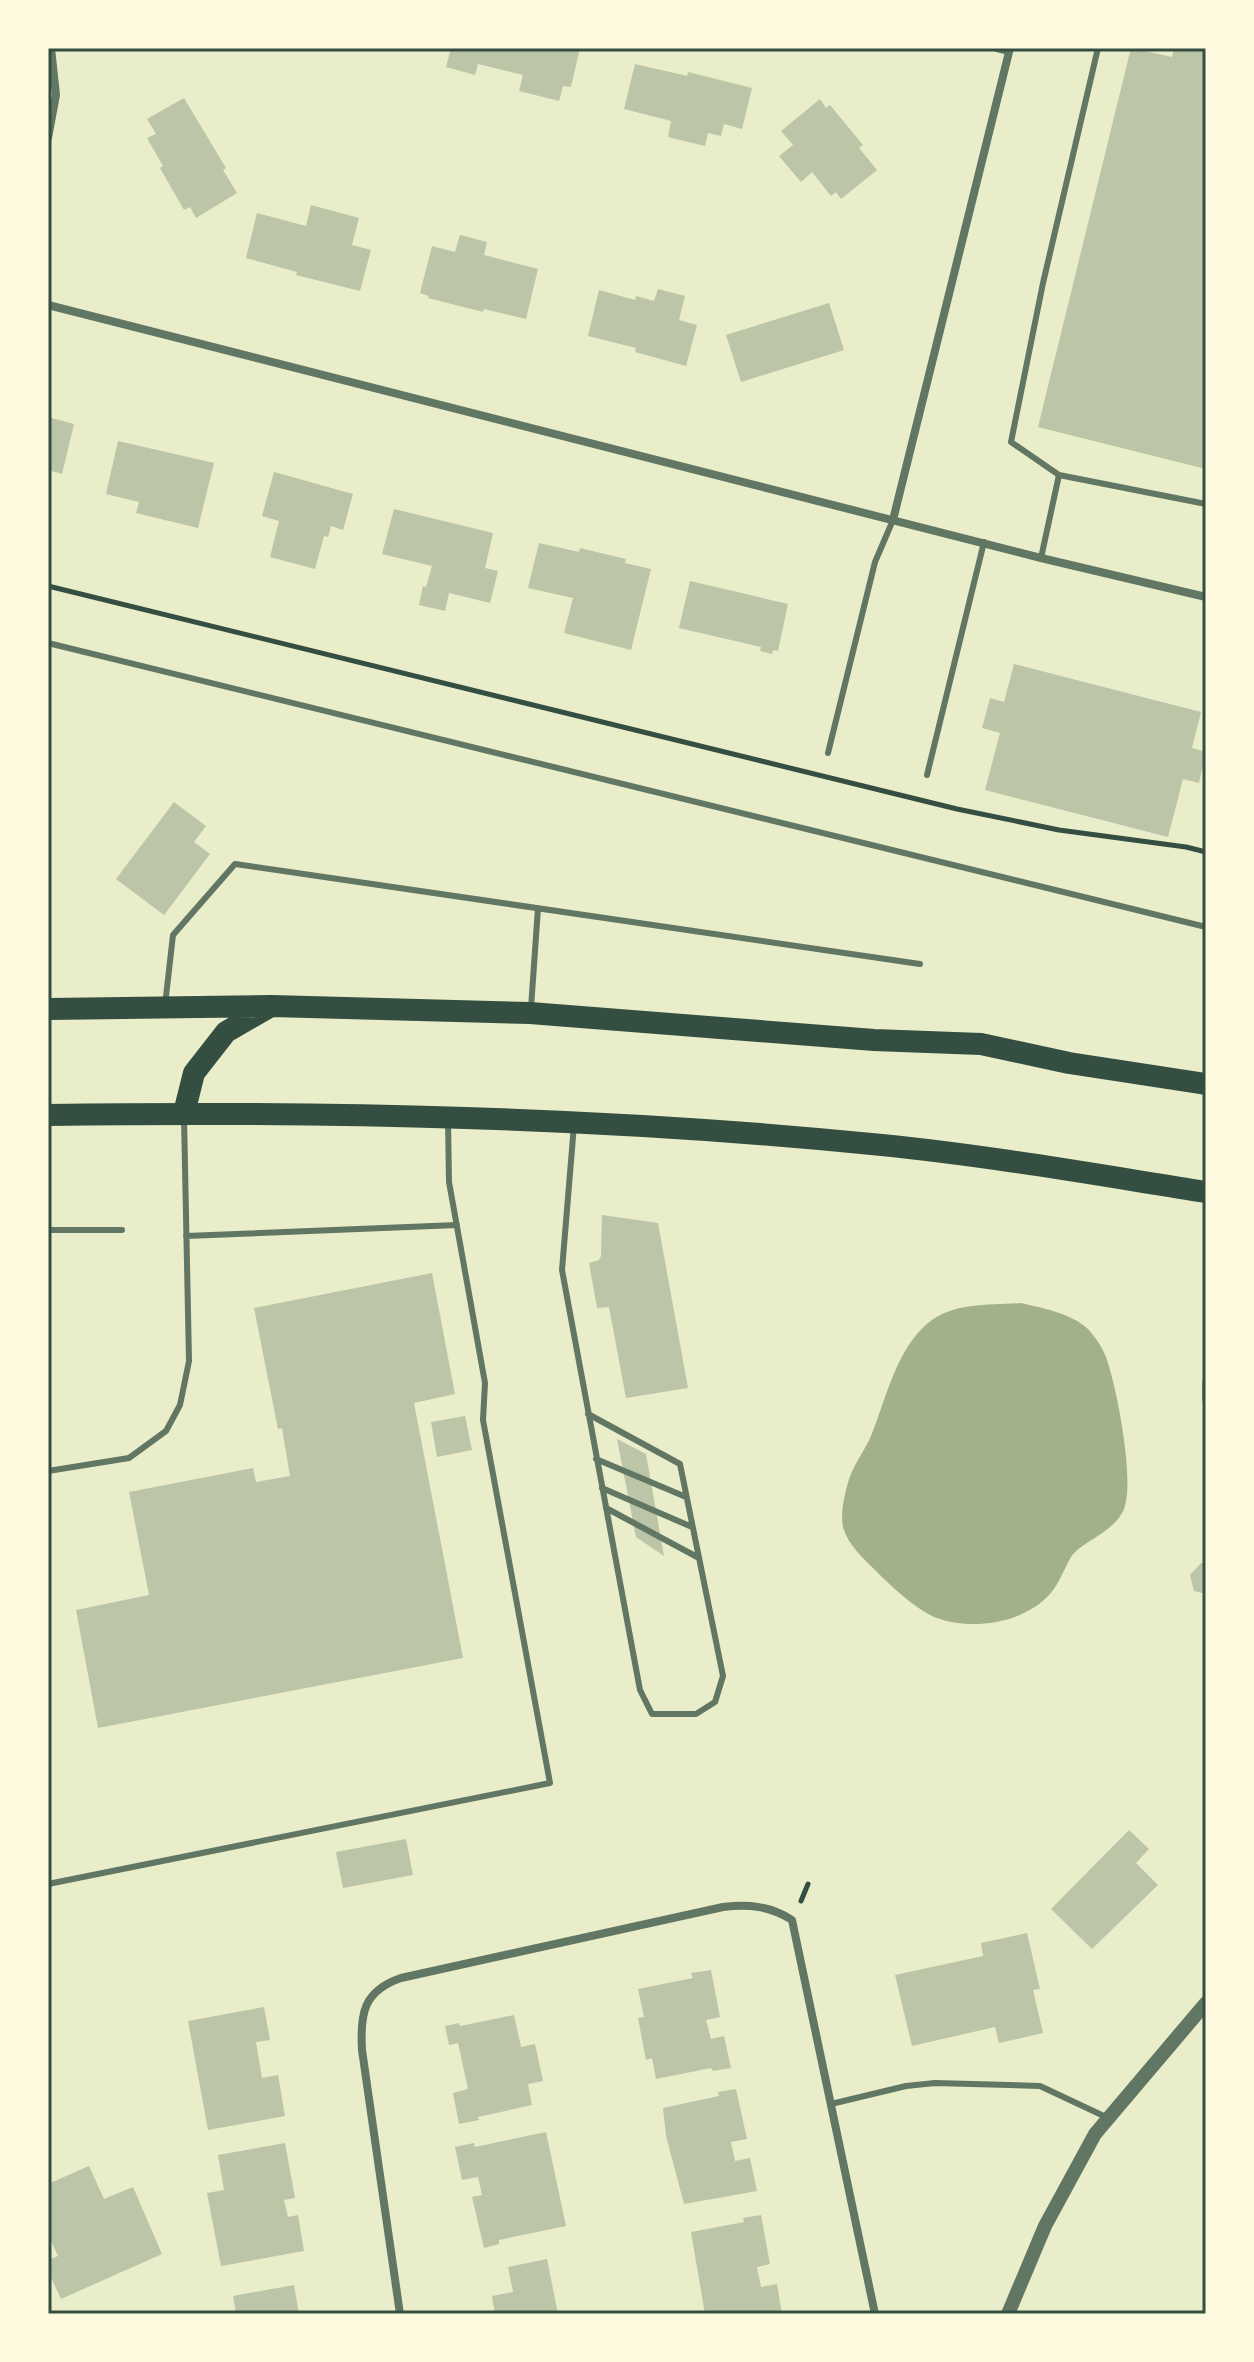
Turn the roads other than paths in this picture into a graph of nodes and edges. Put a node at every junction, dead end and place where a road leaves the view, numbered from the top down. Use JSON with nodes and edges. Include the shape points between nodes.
{"nodes":[{"id":1,"x":51,"y":48,"type":"edge"},
{"id":2,"x":997,"y":48,"type":"edge"},
{"id":3,"x":1098,"y":48,"type":"edge"},
{"id":4,"x":1009,"y":50,"type":"edge"},
{"id":5,"x":48,"y":138,"type":"edge"},
{"id":6,"x":48,"y":305,"type":"edge"},
{"id":7,"x":1059,"y":475,"type":"junction"},
{"id":8,"x":1206,"y":504,"type":"edge"},
{"id":9,"x":893,"y":520,"type":"junction"},
{"id":10,"x":984,"y":542,"type":"junction"},
{"id":11,"x":1041,"y":558,"type":"junction"},
{"id":12,"x":1206,"y":597,"type":"edge"},
{"id":13,"x":48,"y":643,"type":"edge"},
{"id":14,"x":828,"y":753,"type":"dead end"},
{"id":15,"x":927,"y":775,"type":"dead end"},
{"id":16,"x":538,"y":908,"type":"junction"},
{"id":17,"x":1206,"y":927,"type":"edge"},
{"id":18,"x":920,"y":964,"type":"dead end"},
{"id":19,"x":272,"y":1006,"type":"junction"},
{"id":20,"x":165,"y":1007,"type":"junction"},
{"id":21,"x":48,"y":1009,"type":"edge"},
{"id":22,"x":530,"y":1013,"type":"junction"},
{"id":23,"x":1206,"y":1084,"type":"edge"},
{"id":24,"x":184,"y":1113,"type":"junction"},
{"id":25,"x":48,"y":1115,"type":"edge"},
{"id":26,"x":447,"y":1117,"type":"junction"},
{"id":27,"x":574,"y":1122,"type":"junction"},
{"id":28,"x":1206,"y":1192,"type":"edge"},
{"id":29,"x":457,"y":1225,"type":"junction"},
{"id":30,"x":48,"y":1230,"type":"edge"},
{"id":31,"x":122,"y":1230,"type":"dead end"},
{"id":32,"x":186,"y":1236,"type":"junction"},
{"id":33,"x":588,"y":1414,"type":"junction"},
{"id":34,"x":596,"y":1459,"type":"junction"},
{"id":35,"x":48,"y":1471,"type":"edge"},
{"id":36,"x":602,"y":1488,"type":"junction"},
{"id":37,"x":686,"y":1497,"type":"junction"},
{"id":38,"x":606,"y":1508,"type":"junction"},
{"id":39,"x":692,"y":1527,"type":"junction"},
{"id":40,"x":699,"y":1558,"type":"junction"},
{"id":41,"x":48,"y":1884,"type":"edge"},
{"id":42,"x":1206,"y":2003,"type":"edge"},
{"id":43,"x":831,"y":2104,"type":"junction"},
{"id":44,"x":1107,"y":2117,"type":"junction"},
{"id":45,"x":400,"y":2314,"type":"edge"},
{"id":46,"x":875,"y":2314,"type":"edge"},
{"id":47,"x":1008,"y":2314,"type":"edge"}],
"edges":[{"from":1,"to":5,"type":"street","via":[[56,95]]},
{"from":2,"to":4,"type":"street"},
{"from":3,"to":7,"type":"lane","via":[[1011,442]]},
{"from":4,"to":9,"type":"street"},
{"from":6,"to":9,"type":"street"},
{"from":7,"to":8,"type":"lane"},
{"from":7,"to":11,"type":"lane"},
{"from":9,"to":10,"type":"street"},
{"from":9,"to":14,"type":"lane","via":[[875,562]]},
{"from":10,"to":11,"type":"street"},
{"from":10,"to":15,"type":"lane"},
{"from":11,"to":12,"type":"street"},
{"from":13,"to":17,"type":"lane"},
{"from":16,"to":18,"type":"lane"},
{"from":16,"to":20,"type":"lane","via":[[235,864],[173,935]]},
{"from":16,"to":22,"type":"lane"},
{"from":19,"to":20,"type":"highway"},
{"from":19,"to":22,"type":"highway"},
{"from":19,"to":24,"type":"highway","via":[[226,1032],[194,1073]]},
{"from":20,"to":21,"type":"highway"},
{"from":22,"to":23,"type":"highway","via":[[981,1044]]},
{"from":24,"to":25,"type":"highway"},
{"from":24,"to":26,"type":"highway"},
{"from":24,"to":32,"type":"lane"},
{"from":26,"to":27,"type":"highway"},
{"from":26,"to":29,"type":"lane","via":[[449,1182]]},
{"from":27,"to":28,"type":"highway","via":[[885,1146]]},
{"from":27,"to":33,"type":"lane","via":[[562,1270]]},
{"from":29,"to":32,"type":"lane"},
{"from":29,"to":41,"type":"lane","via":[[485,1383],[483,1420],[550,1783]]},
{"from":30,"to":31,"type":"lane"},
{"from":32,"to":35,"type":"lane","via":[[189,1361],[180,1405],[166,1431],[129,1458]]},
{"from":33,"to":34,"type":"lane"},
{"from":33,"to":37,"type":"lane","via":[[680,1464]]},
{"from":34,"to":36,"type":"lane"},
{"from":34,"to":37,"type":"lane"},
{"from":36,"to":38,"type":"lane"},
{"from":36,"to":39,"type":"lane"},
{"from":37,"to":39,"type":"lane"},
{"from":38,"to":40,"type":"lane"},
{"from":38,"to":40,"type":"lane","via":[[640,1690],[652,1714],[696,1714],[715,1702],[723,1676]]},
{"from":39,"to":40,"type":"lane"},
{"from":42,"to":44,"type":"street"},
{"from":43,"to":44,"type":"lane","via":[[935,2083],[1040,2086]]},
{"from":43,"to":45,"type":"street","via":[[792,1920],[776,1910],[723,1907],[388,1983],[363,2011],[362,2050]]},
{"from":43,"to":46,"type":"street"},
{"from":44,"to":47,"type":"street","via":[[1045,2226]]}]}
